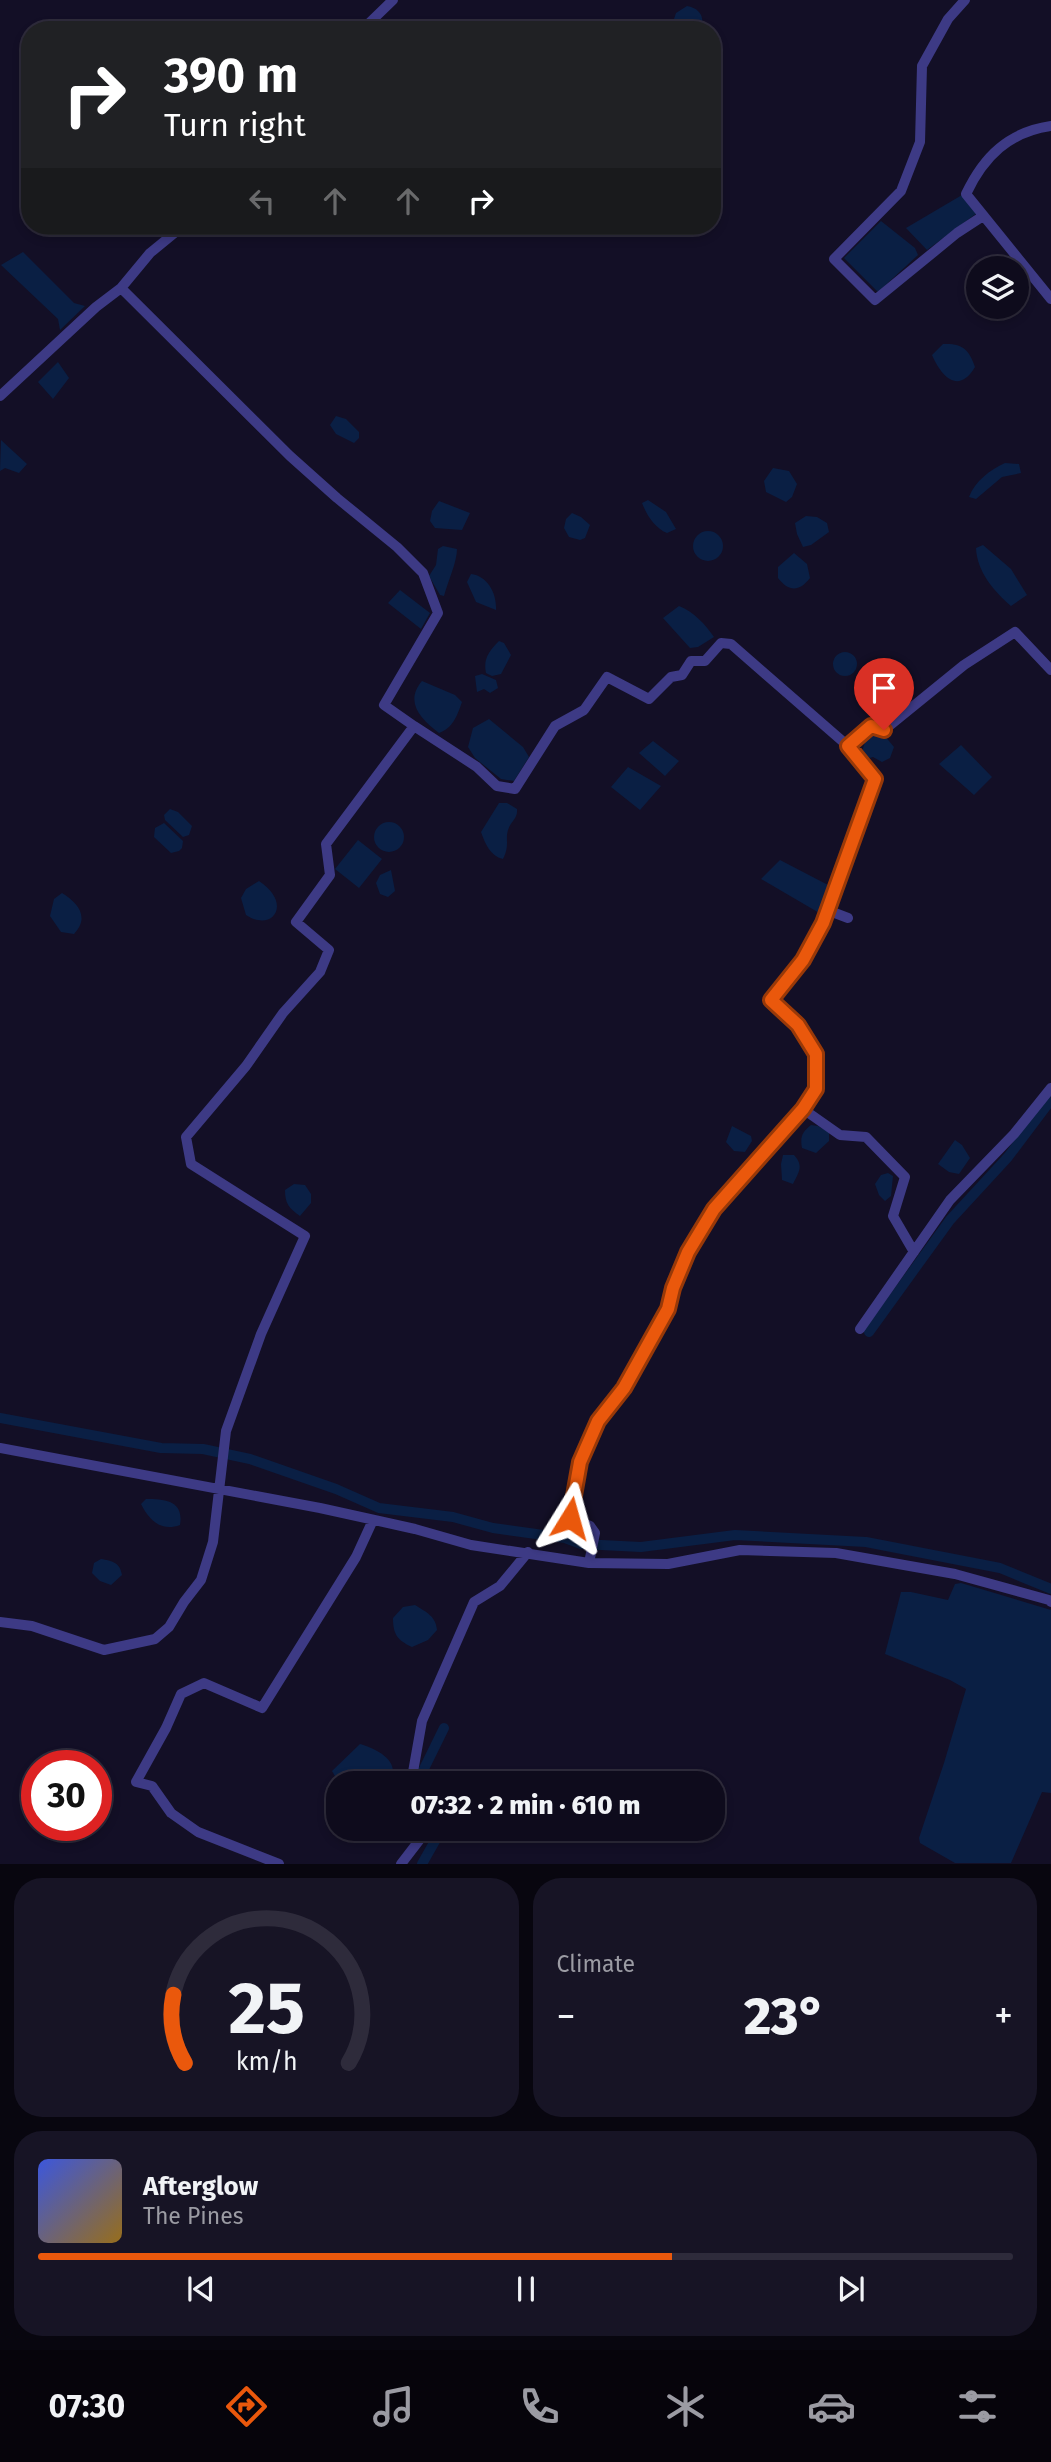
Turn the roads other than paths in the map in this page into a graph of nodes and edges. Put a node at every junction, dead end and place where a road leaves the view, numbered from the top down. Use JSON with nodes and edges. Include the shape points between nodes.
{"nodes":[{"id":1,"x":394,"y":0,"type":"edge"},
{"id":2,"x":965,"y":0,"type":"edge"},
{"id":3,"x":372,"y":21,"type":"edge"},
{"id":4,"x":1051,"y":126,"type":"edge"},
{"id":5,"x":983,"y":215,"type":"junction"},
{"id":6,"x":172,"y":235,"type":"edge"},
{"id":7,"x":121,"y":288,"type":"junction"},
{"id":8,"x":1051,"y":299,"type":"edge"},
{"id":9,"x":0,"y":396,"type":"edge"},
{"id":10,"x":1051,"y":670,"type":"edge"},
{"id":11,"x":414,"y":726,"type":"junction"},
{"id":12,"x":848,"y":746,"type":"junction"},
{"id":13,"x":827,"y":910,"type":"junction"},
{"id":14,"x":848,"y":918,"type":"dead end"},
{"id":15,"x":1051,"y":1088,"type":"edge"},
{"id":16,"x":803,"y":1109,"type":"junction"},
{"id":17,"x":914,"y":1252,"type":"junction"},
{"id":18,"x":860,"y":1329,"type":"dead end"},
{"id":19,"x":0,"y":1448,"type":"edge"},
{"id":20,"x":218,"y":1488,"type":"junction"},
{"id":21,"x":373,"y":1520,"type":"junction"},
{"id":22,"x":528,"y":1552,"type":"junction"},
{"id":23,"x":589,"y":1560,"type":"junction"},
{"id":24,"x":1051,"y":1602,"type":"edge"},
{"id":25,"x":0,"y":1622,"type":"edge"},
{"id":26,"x":413,"y":1771,"type":"edge"},
{"id":27,"x":419,"y":1841,"type":"edge"},
{"id":28,"x":279,"y":1864,"type":"edge"},
{"id":29,"x":401,"y":1864,"type":"edge"}],
"edges":[{"from":1,"to":3,"type":"street"},
{"from":2,"to":5,"type":"street","via":[[948,19],[922,66],[920,142],[901,191],[834,259],[876,300]]},
{"from":4,"to":5,"type":"street","via":[[1010,139],[976,172],[966,194]]},
{"from":5,"to":8,"type":"street"},
{"from":6,"to":7,"type":"street"},
{"from":7,"to":9,"type":"street"},
{"from":7,"to":11,"type":"street","via":[[290,456],[423,573],[438,613],[384,705]]},
{"from":10,"to":12,"type":"street","via":[[1015,632],[964,665],[884,730],[871,726]]},
{"from":11,"to":12,"type":"street","via":[[477,767],[497,786],[515,789],[555,726],[584,710],[607,677],[649,699],[671,677],[682,675],[691,661],[705,661],[721,643],[731,644]]},
{"from":11,"to":20,"type":"street","via":[[326,844],[330,875],[296,922],[329,950],[320,972],[186,1137],[191,1164],[305,1236],[261,1334],[226,1431]]},
{"from":12,"to":13,"type":"street","via":[[875,779]]},
{"from":13,"to":14,"type":"street"},
{"from":13,"to":16,"type":"street","via":[[803,960],[771,1000],[798,1025],[816,1054],[816,1089]]},
{"from":15,"to":17,"type":"street","via":[[950,1200]]},
{"from":16,"to":17,"type":"street","via":[[840,1135],[866,1136],[905,1177],[893,1216]]},
{"from":16,"to":23,"type":"street","via":[[714,1209],[688,1252],[668,1309],[624,1388],[598,1421],[580,1462],[570,1518],[595,1533]]},
{"from":17,"to":18,"type":"street"},
{"from":19,"to":20,"type":"street"},
{"from":20,"to":21,"type":"street"},
{"from":20,"to":25,"type":"street","via":[[213,1542],[201,1580],[169,1627],[155,1639],[104,1650],[32,1626]]},
{"from":21,"to":22,"type":"street","via":[[471,1545]]},
{"from":21,"to":28,"type":"street","via":[[356,1557],[262,1708],[204,1683],[181,1694],[136,1782],[152,1786],[171,1813],[198,1832]]},
{"from":22,"to":23,"type":"street"},
{"from":22,"to":26,"type":"street","via":[[500,1586],[474,1601],[422,1721]]},
{"from":23,"to":24,"type":"street","via":[[668,1564],[740,1550],[836,1553],[955,1574]]},
{"from":27,"to":29,"type":"street"}]}
